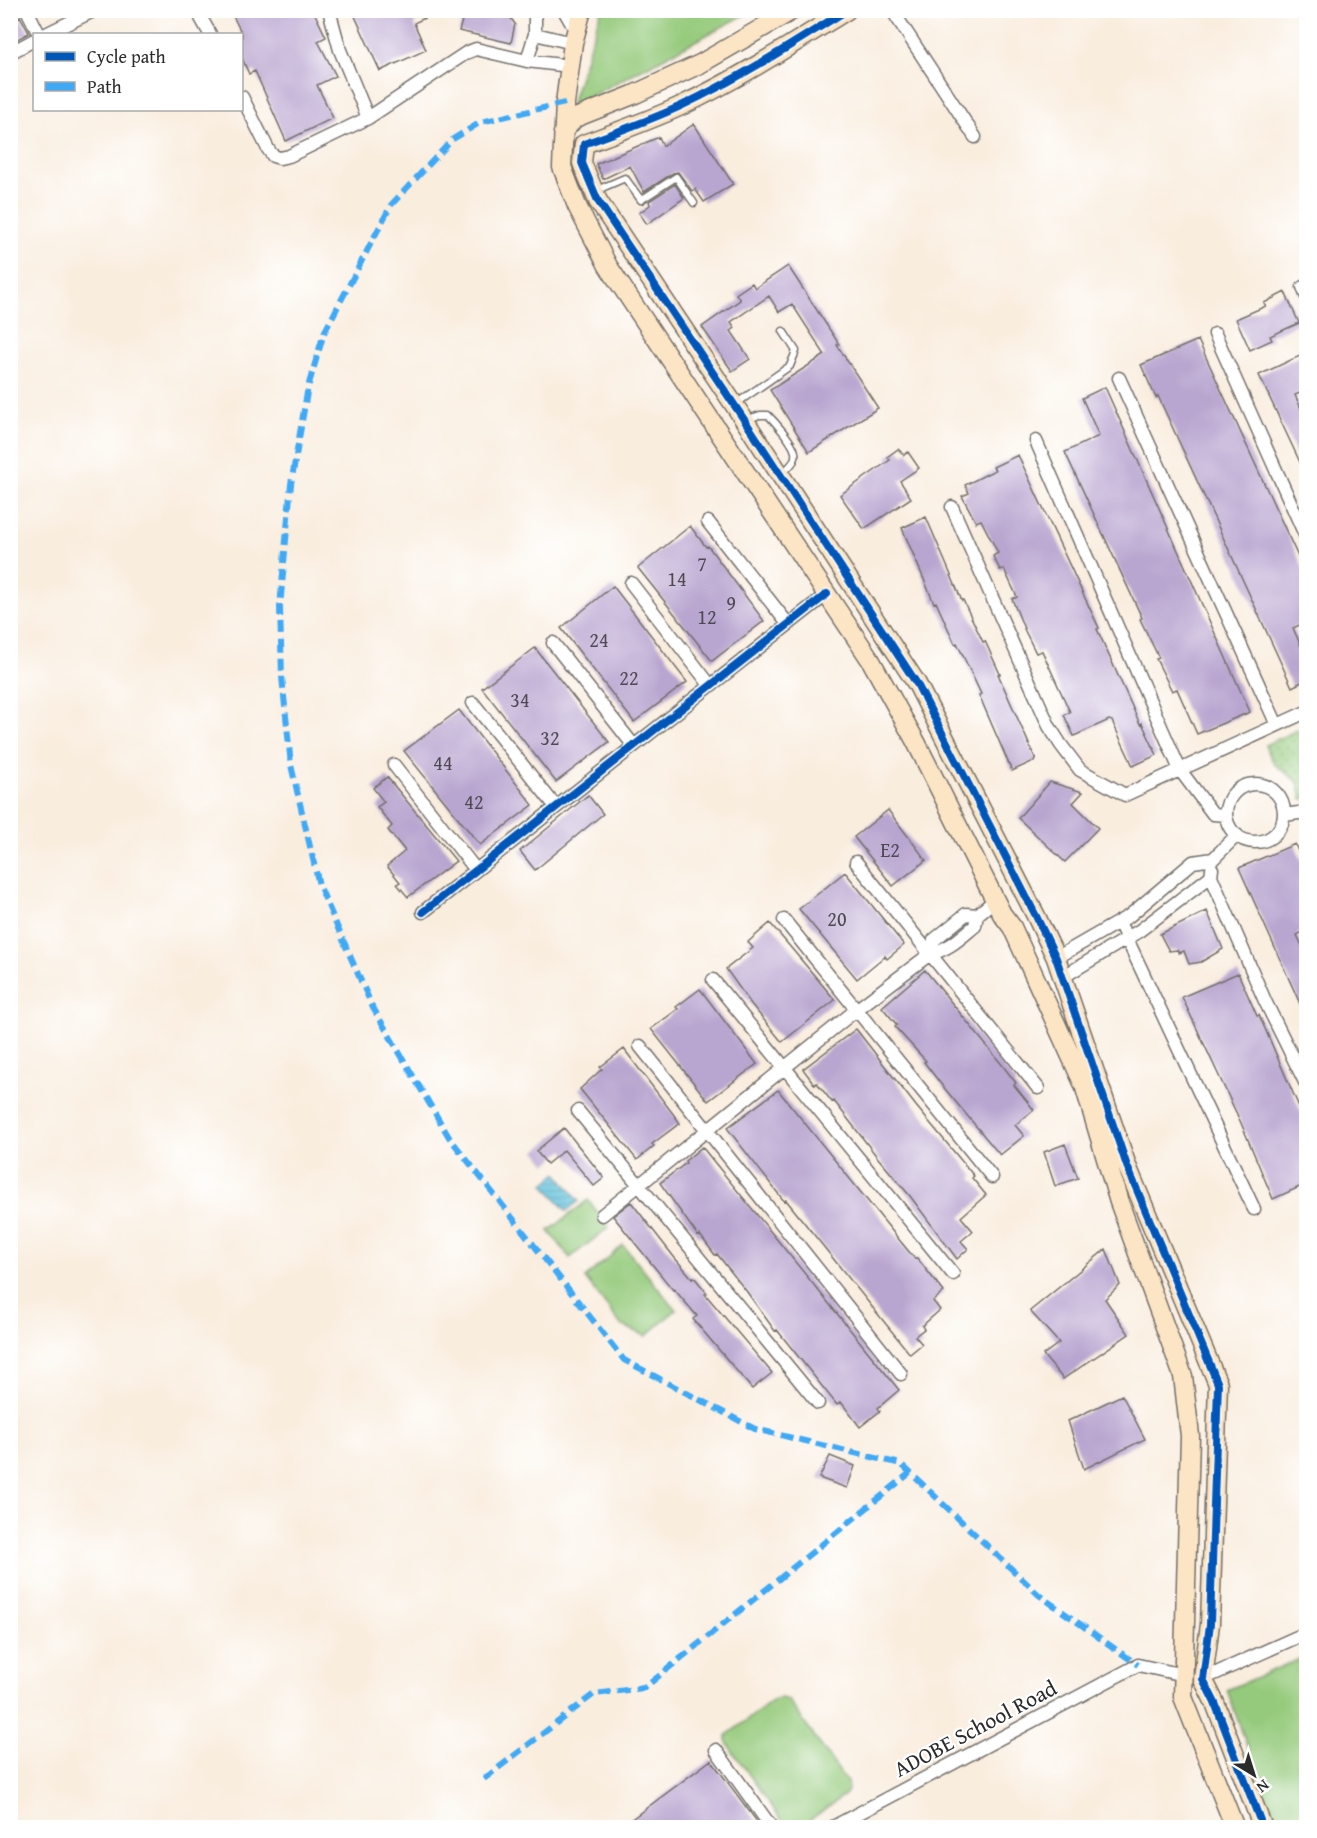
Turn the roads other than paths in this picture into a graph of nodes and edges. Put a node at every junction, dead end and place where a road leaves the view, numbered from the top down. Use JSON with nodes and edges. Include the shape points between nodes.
{"nodes":[{"id":1,"x":27,"y":10,"type":"edge"},
{"id":2,"x":95,"y":10,"type":"edge"},
{"id":3,"x":202,"y":10,"type":"edge"},
{"id":4,"x":329,"y":10,"type":"edge"},
{"id":5,"x":535,"y":10,"type":"edge"},
{"id":6,"x":564,"y":10,"type":"edge"},
{"id":7,"x":582,"y":10,"type":"edge"},
{"id":8,"x":794,"y":10,"type":"edge"},
{"id":9,"x":848,"y":10,"type":"edge"},
{"id":10,"x":892,"y":10,"type":"edge"},
{"id":11,"x":38,"y":33,"type":"edge"},
{"id":12,"x":48,"y":33,"type":"edge"},
{"id":13,"x":209,"y":33,"type":"edge"},
{"id":14,"x":535,"y":34,"type":"junction"},
{"id":15,"x":574,"y":37,"type":"junction"},
{"id":16,"x":33,"y":41,"type":"edge"},
{"id":17,"x":10,"y":53,"type":"edge"},
{"id":18,"x":527,"y":62,"type":"junction"},
{"id":19,"x":570,"y":66,"type":"junction"},
{"id":20,"x":243,"y":99,"type":"edge"},
{"id":21,"x":368,"y":118,"type":"junction"},
{"id":22,"x":562,"y":132,"type":"junction"},
{"id":23,"x":975,"y":137,"type":"dead end"},
{"id":24,"x":594,"y":192,"type":"junction"},
{"id":25,"x":694,"y":203,"type":"dead end"},
{"id":26,"x":783,"y":331,"type":"dead end"},
{"id":27,"x":1215,"y":333,"type":"dead end"},
{"id":28,"x":1119,"y":378,"type":"dead end"},
{"id":29,"x":739,"y":412,"type":"junction"},
{"id":30,"x":1036,"y":441,"type":"dead end"},
{"id":31,"x":780,"y":474,"type":"junction"},
{"id":32,"x":952,"y":507,"type":"dead end"},
{"id":33,"x":809,"y":518,"type":"junction"},
{"id":34,"x":708,"y":522,"type":"dead end"},
{"id":35,"x":787,"y":533,"type":"junction"},
{"id":36,"x":1306,"y":537,"type":"edge"},
{"id":37,"x":631,"y":584,"type":"dead end"},
{"id":38,"x":827,"y":594,"type":"junction"},
{"id":39,"x":788,"y":624,"type":"junction"},
{"id":40,"x":553,"y":643,"type":"dead end"},
{"id":41,"x":710,"y":686,"type":"junction"},
{"id":42,"x":473,"y":703,"type":"dead end"},
{"id":43,"x":1306,"y":712,"type":"edge"},
{"id":44,"x":1277,"y":725,"type":"junction"},
{"id":45,"x":634,"y":746,"type":"junction"},
{"id":46,"x":394,"y":765,"type":"dead end"},
{"id":47,"x":1180,"y":770,"type":"junction"},
{"id":48,"x":556,"y":807,"type":"junction"},
{"id":49,"x":1226,"y":815,"type":"junction"},
{"id":50,"x":1284,"y":815,"type":"junction"},
{"id":51,"x":1306,"y":815,"type":"edge"},
{"id":52,"x":1237,"y":835,"type":"junction"},
{"id":53,"x":1213,"y":859,"type":"junction"},
{"id":54,"x":856,"y":862,"type":"dead end"},
{"id":55,"x":476,"y":870,"type":"junction"},
{"id":56,"x":1211,"y":876,"type":"junction"},
{"id":57,"x":996,"y":899,"type":"junction"},
{"id":58,"x":423,"y":912,"type":"dead end"},
{"id":59,"x":784,"y":920,"type":"dead end"},
{"id":60,"x":1119,"y":922,"type":"junction"},
{"id":61,"x":1127,"y":939,"type":"junction"},
{"id":62,"x":930,"y":954,"type":"junction"},
{"id":63,"x":1056,"y":958,"type":"junction"},
{"id":64,"x":1061,"y":978,"type":"junction"},
{"id":65,"x":713,"y":980,"type":"dead end"},
{"id":66,"x":856,"y":1010,"type":"junction"},
{"id":67,"x":640,"y":1046,"type":"dead end"},
{"id":68,"x":784,"y":1068,"type":"junction"},
{"id":69,"x":1306,"y":1084,"type":"edge"},
{"id":70,"x":1038,"y":1088,"type":"dead end"},
{"id":71,"x":578,"y":1111,"type":"dead end"},
{"id":72,"x":708,"y":1130,"type":"junction"},
{"id":73,"x":992,"y":1177,"type":"dead end"},
{"id":74,"x":639,"y":1186,"type":"junction"},
{"id":75,"x":1139,"y":1194,"type":"junction"},
{"id":76,"x":1119,"y":1202,"type":"junction"},
{"id":77,"x":1254,"y":1209,"type":"dead end"},
{"id":78,"x":602,"y":1215,"type":"dead end"},
{"id":79,"x":953,"y":1274,"type":"dead end"},
{"id":80,"x":901,"y":1374,"type":"dead end"},
{"id":81,"x":818,"y":1403,"type":"dead end"},
{"id":82,"x":1306,"y":1633,"type":"edge"},
{"id":83,"x":1184,"y":1675,"type":"junction"},
{"id":84,"x":1203,"y":1679,"type":"junction"},
{"id":85,"x":716,"y":1750,"type":"dead end"},
{"id":86,"x":1253,"y":1801,"type":"junction"},
{"id":87,"x":1231,"y":1819,"type":"edge"},
{"id":88,"x":772,"y":1827,"type":"edge"},
{"id":89,"x":831,"y":1827,"type":"edge"},
{"id":90,"x":1263,"y":1827,"type":"edge"}],
"edges":[{"from":1,"to":11,"type":"street"},
{"from":2,"to":12,"type":"street"},
{"from":3,"to":13,"type":"street","via":[[201,18]]},
{"from":4,"to":21,"type":"street","via":[[340,50]]},
{"from":5,"to":14,"type":"street"},
{"from":6,"to":15,"type":"street"},
{"from":7,"to":15,"type":"street"},
{"from":8,"to":22,"type":"street","via":[[700,64],[574,118]]},
{"from":9,"to":24,"type":"street","via":[[684,104],[584,144],[582,163]]},
{"from":10,"to":23,"type":"street"},
{"from":14,"to":15,"type":"street"},
{"from":14,"to":18,"type":"street"},
{"from":15,"to":19,"type":"street"},
{"from":16,"to":17,"type":"street"},
{"from":18,"to":19,"type":"street"},
{"from":18,"to":21,"type":"street","via":[[476,49]]},
{"from":19,"to":22,"type":"street"},
{"from":20,"to":21,"type":"street","via":[[268,149],[280,158]]},
{"from":22,"to":35,"type":"street","via":[[562,167],[577,206],[609,266]]},
{"from":24,"to":25,"type":"lane","via":[[625,178],[641,200],[676,177]]},
{"from":24,"to":29,"type":"street"},
{"from":26,"to":29,"type":"lane","via":[[796,351],[790,366]]},
{"from":27,"to":36,"type":"street"},
{"from":28,"to":44,"type":"street"},
{"from":29,"to":31,"type":"street"},
{"from":29,"to":31,"type":"lane","via":[[768,415],[795,451],[794,459]]},
{"from":30,"to":47,"type":"street"},
{"from":31,"to":33,"type":"street"},
{"from":32,"to":47,"type":"street","via":[[1049,726],[1080,770],[1125,795]]},
{"from":33,"to":35,"type":"street"},
{"from":33,"to":63,"type":"street","via":[[917,684]]},
{"from":34,"to":39,"type":"street"},
{"from":35,"to":38,"type":"street"},
{"from":37,"to":41,"type":"street"},
{"from":38,"to":39,"type":"street"},
{"from":38,"to":57,"type":"street","via":[[870,659],[916,742]]},
{"from":39,"to":41,"type":"street"},
{"from":40,"to":45,"type":"street"},
{"from":41,"to":45,"type":"street"},
{"from":42,"to":48,"type":"street"},
{"from":43,"to":44,"type":"street"},
{"from":44,"to":47,"type":"street"},
{"from":45,"to":48,"type":"street"},
{"from":46,"to":55,"type":"street"},
{"from":47,"to":49,"type":"street","via":[[1213,814]]},
{"from":48,"to":55,"type":"street"},
{"from":49,"to":50,"type":"street","via":[[1230,796],[1255,783],[1274,789],[1284,806]]},
{"from":49,"to":52,"type":"street"},
{"from":50,"to":51,"type":"street"},
{"from":50,"to":52,"type":"street","via":[[1282,825],[1269,839],[1250,842]]},
{"from":52,"to":53,"type":"street"},
{"from":53,"to":56,"type":"street"},
{"from":53,"to":60,"type":"street","via":[[1193,862]]},
{"from":54,"to":62,"type":"street"},
{"from":55,"to":58,"type":"street"},
{"from":56,"to":61,"type":"street"},
{"from":56,"to":69,"type":"street"},
{"from":57,"to":62,"type":"street","via":[[977,915],[975,926],[945,951]]},
{"from":57,"to":76,"type":"street","via":[[1084,1085]]},
{"from":59,"to":66,"type":"street"},
{"from":60,"to":61,"type":"street"},
{"from":60,"to":63,"type":"street"},
{"from":61,"to":64,"type":"street"},
{"from":61,"to":77,"type":"street"},
{"from":62,"to":66,"type":"street"},
{"from":62,"to":70,"type":"street"},
{"from":63,"to":64,"type":"street"},
{"from":64,"to":75,"type":"street"},
{"from":65,"to":68,"type":"street"},
{"from":66,"to":68,"type":"street"},
{"from":66,"to":73,"type":"street"},
{"from":67,"to":72,"type":"street"},
{"from":68,"to":72,"type":"street"},
{"from":68,"to":79,"type":"street"},
{"from":71,"to":74,"type":"street"},
{"from":72,"to":74,"type":"street"},
{"from":72,"to":80,"type":"street"},
{"from":74,"to":78,"type":"street"},
{"from":74,"to":81,"type":"street"},
{"from":75,"to":76,"type":"street"},
{"from":75,"to":84,"type":"street","via":[[1218,1384],[1210,1624]]},
{"from":76,"to":83,"type":"street","via":[[1183,1376],[1190,1436]]},
{"from":82,"to":84,"type":"street"},
{"from":83,"to":87,"type":"street","via":[[1183,1697]]},
{"from":83,"to":89,"type":"street","name":"ADOBE School Road","via":[[1138,1665]]},
{"from":84,"to":86,"type":"street"},
{"from":85,"to":88,"type":"street"},
{"from":86,"to":87,"type":"street"},
{"from":86,"to":90,"type":"street"}]}
